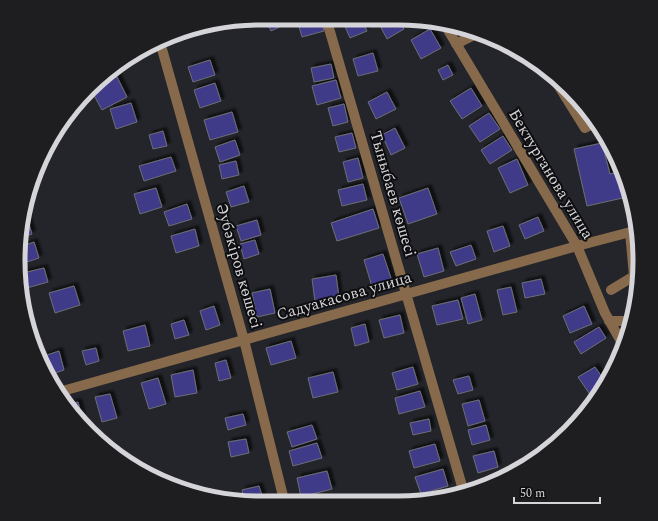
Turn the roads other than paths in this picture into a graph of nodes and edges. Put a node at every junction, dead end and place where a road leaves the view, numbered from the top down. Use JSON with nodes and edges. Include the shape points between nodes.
{"nodes":[{"id":1,"x":328,"y":25,"type":"edge"},
{"id":2,"x":449,"y":31,"type":"edge"},
{"id":3,"x":470,"y":36,"type":"edge"},
{"id":4,"x":456,"y":44,"type":"junction"},
{"id":5,"x":161,"y":47,"type":"edge"},
{"id":6,"x":564,"y":94,"type":"edge"},
{"id":7,"x":590,"y":125,"type":"edge"},
{"id":8,"x":631,"y":232,"type":"edge"},
{"id":9,"x":577,"y":246,"type":"junction"},
{"id":10,"x":632,"y":277,"type":"edge"},
{"id":11,"x":611,"y":290,"type":"dead end"},
{"id":12,"x":407,"y":294,"type":"junction"},
{"id":13,"x":609,"y":321,"type":"junction"},
{"id":14,"x":625,"y":321,"type":"edge"},
{"id":15,"x":620,"y":339,"type":"edge"},
{"id":16,"x":244,"y":340,"type":"junction"},
{"id":17,"x":65,"y":390,"type":"edge"},
{"id":18,"x":462,"y":487,"type":"edge"},
{"id":19,"x":283,"y":496,"type":"edge"}],
"edges":[{"from":1,"to":12,"type":"street","name":"Тыныбаев көшесі"},
{"from":2,"to":4,"type":"street","name":"Бектурганова улица"},
{"from":3,"to":4,"type":"street"},
{"from":4,"to":9,"type":"street","name":"Бектурганова улица"},
{"from":5,"to":16,"type":"street","name":"Әубәкіров көшесі"},
{"from":6,"to":7,"type":"street","via":[[585,128]]},
{"from":8,"to":9,"type":"street","name":"Садуакасова улица"},
{"from":9,"to":12,"type":"street","name":"Садуакасова улица"},
{"from":9,"to":13,"type":"street","name":"Бектурганова улица"},
{"from":10,"to":11,"type":"street"},
{"from":12,"to":16,"type":"street","name":"Садуакасова улица"},
{"from":12,"to":18,"type":"street","name":"Тыныбаев көшесі"},
{"from":13,"to":14,"type":"street"},
{"from":13,"to":15,"type":"street","name":"Бектурганова улица"},
{"from":16,"to":17,"type":"street","name":"Садуакасова улица"},
{"from":16,"to":19,"type":"street","name":"Әубәкіров көшесі"}]}
